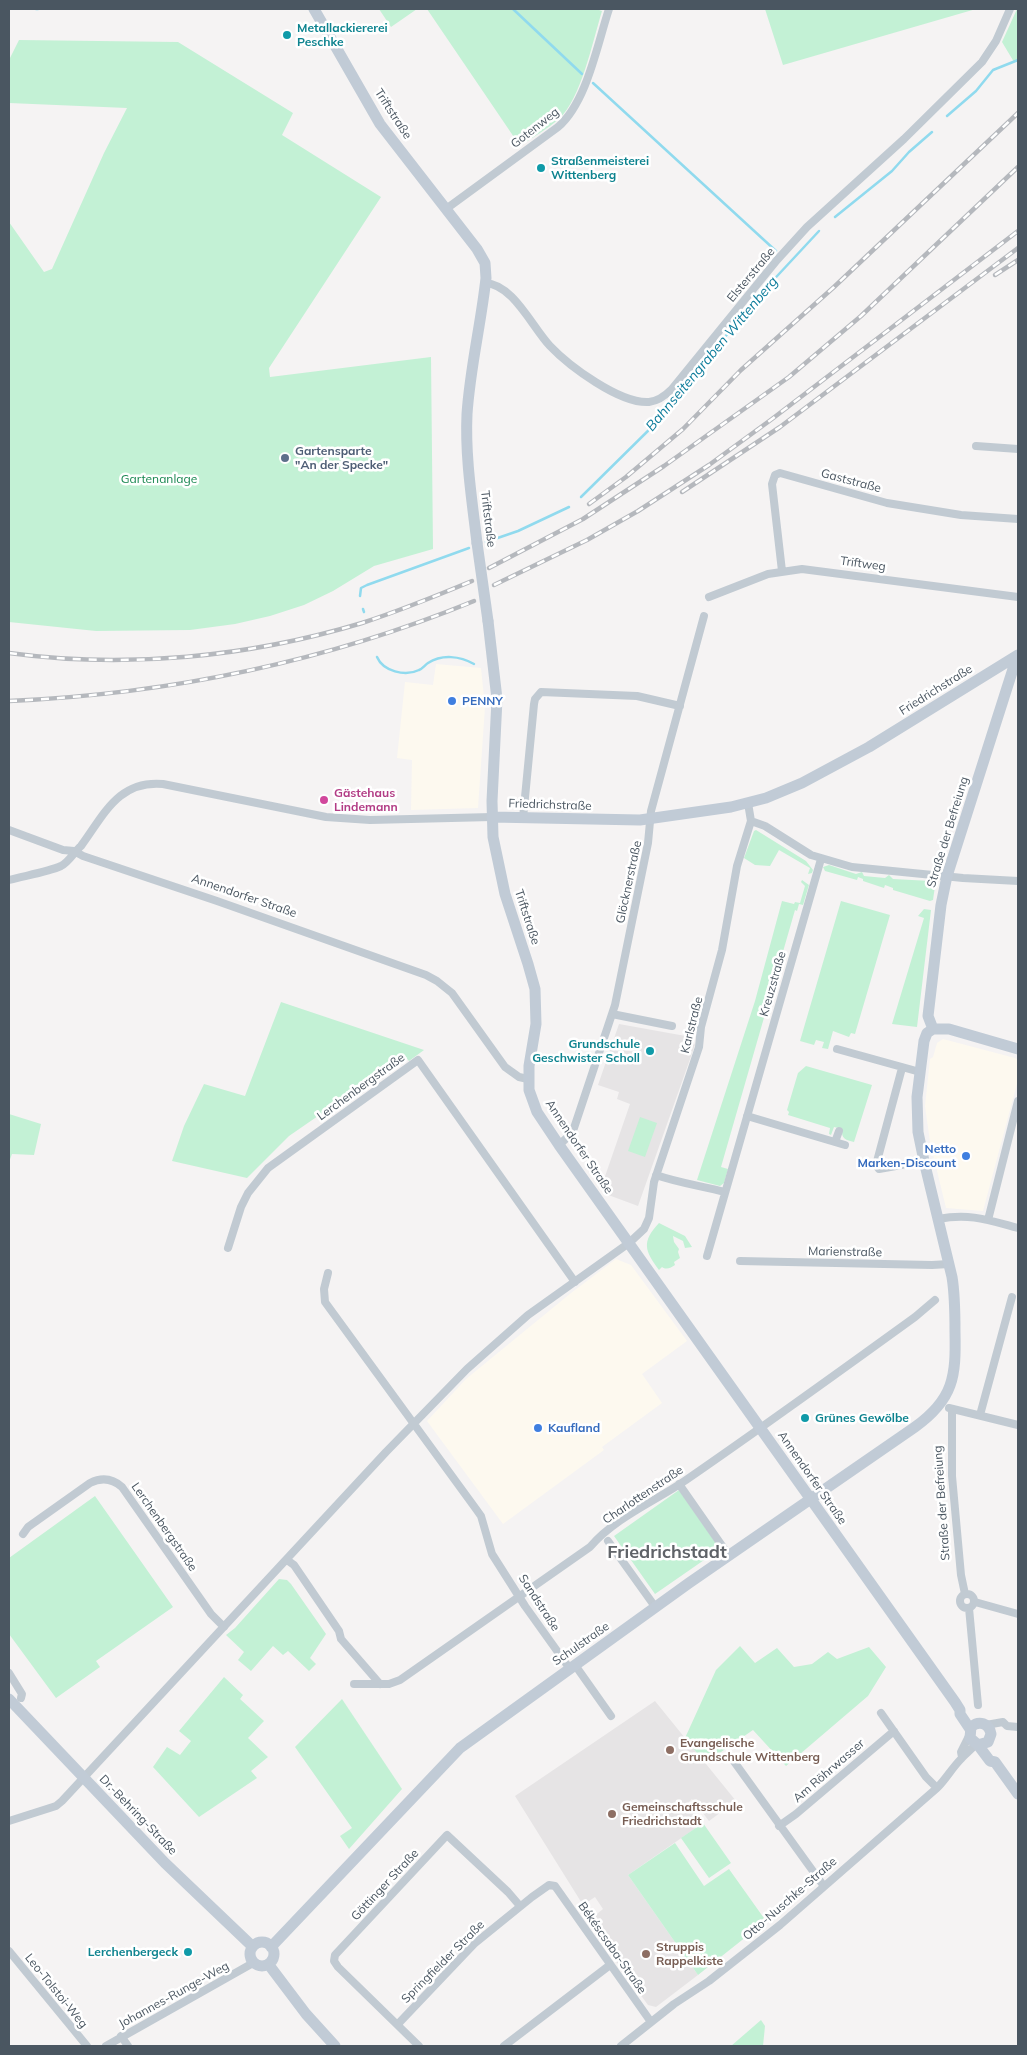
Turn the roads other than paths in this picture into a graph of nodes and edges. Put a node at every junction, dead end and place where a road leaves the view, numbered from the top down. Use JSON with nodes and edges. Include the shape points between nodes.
{"nodes":[{"id":1,"x":314,"y":9,"type":"edge"},
{"id":2,"x":609,"y":9,"type":"edge"},
{"id":3,"x":1010,"y":9,"type":"edge"},
{"id":4,"x":446,"y":209,"type":"junction"},
{"id":5,"x":486,"y":283,"type":"junction"},
{"id":6,"x":976,"y":446,"type":"dead end"},
{"id":7,"x":1018,"y":449,"type":"edge"},
{"id":8,"x":1018,"y":519,"type":"edge"},
{"id":9,"x":782,"y":571,"type":"junction"},
{"id":10,"x":709,"y":597,"type":"dead end"},
{"id":11,"x":1018,"y":597,"type":"edge"},
{"id":12,"x":704,"y":616,"type":"dead end"},
{"id":13,"x":1015,"y":657,"type":"edge"},
{"id":14,"x":680,"y":706,"type":"junction"},
{"id":15,"x":748,"y":803,"type":"junction"},
{"id":16,"x":492,"y":817,"type":"junction"},
{"id":17,"x":523,"y":818,"type":"junction"},
{"id":18,"x":650,"y":819,"type":"junction"},
{"id":19,"x":751,"y":821,"type":"junction"},
{"id":20,"x":9,"y":830,"type":"edge"},
{"id":21,"x":74,"y":851,"type":"junction"},
{"id":22,"x":821,"y":858,"type":"junction"},
{"id":23,"x":947,"y":876,"type":"junction"},
{"id":24,"x":9,"y":880,"type":"edge"},
{"id":25,"x":1018,"y":881,"type":"edge"},
{"id":26,"x":612,"y":1014,"type":"junction"},
{"id":27,"x":672,"y":1026,"type":"dead end"},
{"id":28,"x":933,"y":1029,"type":"junction"},
{"id":29,"x":837,"y":1048,"type":"dead end"},
{"id":30,"x":1018,"y":1049,"type":"edge"},
{"id":31,"x":902,"y":1068,"type":"junction"},
{"id":32,"x":920,"y":1072,"type":"junction"},
{"id":33,"x":528,"y":1079,"type":"junction"},
{"id":34,"x":1018,"y":1101,"type":"edge"},
{"id":35,"x":747,"y":1116,"type":"junction"},
{"id":36,"x":839,"y":1131,"type":"dead end"},
{"id":37,"x":835,"y":1142,"type":"junction"},
{"id":38,"x":559,"y":1145,"type":"junction"},
{"id":39,"x":845,"y":1145,"type":"dead end"},
{"id":40,"x":924,"y":1161,"type":"junction"},
{"id":41,"x":656,"y":1175,"type":"junction"},
{"id":42,"x":725,"y":1192,"type":"junction"},
{"id":43,"x":938,"y":1219,"type":"junction"},
{"id":44,"x":988,"y":1220,"type":"junction"},
{"id":45,"x":1018,"y":1228,"type":"edge"},
{"id":46,"x":629,"y":1243,"type":"junction"},
{"id":47,"x":228,"y":1248,"type":"dead end"},
{"id":48,"x":707,"y":1256,"type":"dead end"},
{"id":49,"x":740,"y":1261,"type":"dead end"},
{"id":50,"x":949,"y":1264,"type":"junction"},
{"id":51,"x":328,"y":1273,"type":"dead end"},
{"id":52,"x":575,"y":1282,"type":"junction"},
{"id":53,"x":1012,"y":1297,"type":"dead end"},
{"id":54,"x":935,"y":1300,"type":"dead end"},
{"id":55,"x":941,"y":1403,"type":"junction"},
{"id":56,"x":952,"y":1409,"type":"junction"},
{"id":57,"x":980,"y":1415,"type":"junction"},
{"id":58,"x":414,"y":1423,"type":"junction"},
{"id":59,"x":1018,"y":1425,"type":"edge"},
{"id":60,"x":760,"y":1428,"type":"junction"},
{"id":61,"x":678,"y":1484,"type":"junction"},
{"id":62,"x":810,"y":1499,"type":"junction"},
{"id":63,"x":22,"y":1534,"type":"dead end"},
{"id":64,"x":608,"y":1541,"type":"dead end"},
{"id":65,"x":725,"y":1550,"type":"dead end"},
{"id":66,"x":287,"y":1560,"type":"junction"},
{"id":67,"x":965,"y":1594,"type":"junction"},
{"id":68,"x":520,"y":1597,"type":"junction"},
{"id":69,"x":972,"y":1605,"type":"junction"},
{"id":70,"x":656,"y":1608,"type":"junction"},
{"id":71,"x":1018,"y":1614,"type":"edge"},
{"id":72,"x":224,"y":1627,"type":"junction"},
{"id":73,"x":572,"y":1667,"type":"junction"},
{"id":74,"x":9,"y":1673,"type":"edge"},
{"id":75,"x":354,"y":1684,"type":"dead end"},
{"id":76,"x":380,"y":1684,"type":"junction"},
{"id":77,"x":21,"y":1698,"type":"dead end"},
{"id":78,"x":9,"y":1699,"type":"edge"},
{"id":79,"x":978,"y":1705,"type":"dead end"},
{"id":80,"x":881,"y":1713,"type":"dead end"},
{"id":81,"x":611,"y":1716,"type":"dead end"},
{"id":82,"x":1018,"y":1726,"type":"edge"},
{"id":83,"x":894,"y":1731,"type":"junction"},
{"id":84,"x":979,"y":1735,"type":"junction"},
{"id":85,"x":730,"y":1756,"type":"dead end"},
{"id":86,"x":84,"y":1779,"type":"junction"},
{"id":87,"x":937,"y":1788,"type":"junction"},
{"id":88,"x":1018,"y":1794,"type":"edge"},
{"id":89,"x":9,"y":1821,"type":"edge"},
{"id":90,"x":779,"y":1826,"type":"junction"},
{"id":91,"x":823,"y":1885,"type":"junction"},
{"id":92,"x":555,"y":1886,"type":"joint"},
{"id":93,"x":520,"y":1906,"type":"junction"},
{"id":94,"x":252,"y":1946,"type":"junction"},
{"id":95,"x":271,"y":1947,"type":"junction"},
{"id":96,"x":9,"y":1950,"type":"edge"},
{"id":97,"x":253,"y":1963,"type":"junction"},
{"id":98,"x":268,"y":1965,"type":"junction"},
{"id":99,"x":610,"y":1965,"type":"junction"},
{"id":100,"x":651,"y":2022,"type":"junction"},
{"id":101,"x":398,"y":2024,"type":"junction"},
{"id":102,"x":121,"y":2036,"type":"junction"},
{"id":103,"x":87,"y":2046,"type":"edge"},
{"id":104,"x":106,"y":2046,"type":"edge"},
{"id":105,"x":128,"y":2046,"type":"edge"},
{"id":106,"x":335,"y":2046,"type":"edge"},
{"id":107,"x":419,"y":2046,"type":"edge"},
{"id":108,"x":504,"y":2046,"type":"edge"},
{"id":109,"x":621,"y":2046,"type":"edge"}],
"edges":[{"from":1,"to":4,"type":"street","name":"Triftstraße","via":[[380,124]]},
{"from":2,"to":4,"type":"street","name":"Gotenweg","via":[[582,94],[568,117]]},
{"from":3,"to":5,"type":"street","name":"Elsterstraße","via":[[996,41],[982,62],[807,228],[672,389],[657,399],[644,402],[626,397],[579,370],[550,346],[506,292]]},
{"from":4,"to":5,"type":"street","name":"Triftstraße","via":[[484,258]]},
{"from":5,"to":16,"type":"street","name":"Triftstraße","bridge":true,"via":[[467,414],[468,462],[497,699]]},
{"from":6,"to":7,"type":"street"},
{"from":8,"to":9,"type":"street","name":"Gaststraße","via":[[961,515],[887,503],[780,473],[775,475],[772,484]]},
{"from":9,"to":10,"type":"street","name":"Triftweg","via":[[754,578]]},
{"from":9,"to":11,"type":"street","name":"Triftweg","via":[[802,568]]},
{"from":12,"to":14,"type":"street","name":"Glöcknerstraße"},
{"from":13,"to":15,"type":"street","name":"Friedrichstraße","via":[[833,767],[792,788]]},
{"from":13,"to":23,"type":"street","name":"Straße der Befreiung"},
{"from":14,"to":17,"type":"street","via":[[637,696],[541,692],[534,704]]},
{"from":14,"to":18,"type":"street","name":"Glöcknerstraße"},
{"from":15,"to":18,"type":"street","name":"Friedrichstraße"},
{"from":15,"to":19,"type":"street","name":"Karlstraße"},
{"from":16,"to":17,"type":"street","name":"Friedrichstraße"},
{"from":16,"to":21,"type":"street","name":"Friedrichstraße","via":[[370,820],[326,817],[156,783],[118,796]]},
{"from":16,"to":33,"type":"street","name":"Triftstraße","via":[[505,894],[535,989],[536,1024]]},
{"from":17,"to":18,"type":"street","name":"Friedrichstraße"},
{"from":18,"to":26,"type":"street","name":"Glöcknerstraße","via":[[648,843]]},
{"from":19,"to":22,"type":"street"},
{"from":19,"to":41,"type":"street","name":"Karlstraße","via":[[736,866],[722,950],[698,1048]]},
{"from":20,"to":21,"type":"street","name":"Annendorfer Straße"},
{"from":21,"to":24,"type":"street","name":"Friedrichstraße","via":[[60,866]]},
{"from":21,"to":33,"type":"street","name":"Annendorfer Straße","via":[[432,978],[445,986],[458,1001],[505,1067]]},
{"from":22,"to":23,"type":"street","via":[[865,869]]},
{"from":22,"to":35,"type":"street","name":"Kreuzstraße"},
{"from":23,"to":25,"type":"street"},
{"from":23,"to":28,"type":"street","name":"Straße der Befreiung","via":[[928,1016]]},
{"from":26,"to":27,"type":"street"},
{"from":26,"to":38,"type":"street","name":"Glöcknerstraße","via":[[574,1128]]},
{"from":28,"to":30,"type":"street","via":[[949,1029]]},
{"from":28,"to":32,"type":"street","via":[[926,1036]]},
{"from":29,"to":31,"type":"street"},
{"from":31,"to":32,"type":"street"},
{"from":31,"to":40,"type":"street","via":[[876,1165],[880,1169]]},
{"from":32,"to":40,"type":"street","via":[[917,1113]]},
{"from":33,"to":38,"type":"street","name":"Annendorfer Straße","via":[[534,1106]]},
{"from":34,"to":44,"type":"street"},
{"from":35,"to":37,"type":"street"},
{"from":35,"to":42,"type":"street","name":"Kreuzstraße"},
{"from":36,"to":37,"type":"street"},
{"from":37,"to":39,"type":"street"},
{"from":38,"to":46,"type":"street","name":"Annendorfer Straße"},
{"from":40,"to":43,"type":"street"},
{"from":41,"to":42,"type":"street"},
{"from":41,"to":46,"type":"street","name":"Karlstraße","via":[[649,1218]]},
{"from":42,"to":48,"type":"street","name":"Kreuzstraße"},
{"from":43,"to":44,"type":"street","via":[[965,1216]]},
{"from":43,"to":50,"type":"street"},
{"from":44,"to":45,"type":"street"},
{"from":46,"to":52,"type":"street"},
{"from":46,"to":60,"type":"street","name":"Annendorfer Straße"},
{"from":47,"to":52,"type":"street","name":"Lerchenbergstraße","via":[[248,1193],[268,1168],[418,1060]]},
{"from":49,"to":50,"type":"street","name":"Marienstraße"},
{"from":50,"to":55,"type":"street","via":[[955,1298],[956,1363],[951,1385]]},
{"from":51,"to":58,"type":"street","via":[[324,1289],[326,1302]]},
{"from":52,"to":58,"type":"street","via":[[487,1349]]},
{"from":53,"to":57,"type":"street"},
{"from":54,"to":60,"type":"street","name":"Charlottenstraße","via":[[915,1318]]},
{"from":55,"to":56,"type":"street"},
{"from":55,"to":62,"type":"street","name":"Schulstraße","via":[[920,1424]]},
{"from":56,"to":57,"type":"street"},
{"from":56,"to":67,"type":"street","name":"Straße der Befreiung","via":[[952,1476]]},
{"from":57,"to":59,"type":"street"},
{"from":58,"to":66,"type":"street"},
{"from":58,"to":68,"type":"street","name":"Sandstraße","via":[[481,1516],[491,1550]]},
{"from":60,"to":61,"type":"street","name":"Charlottenstraße"},
{"from":60,"to":62,"type":"street","name":"Annendorfer Straße"},
{"from":61,"to":65,"type":"street"},
{"from":61,"to":68,"type":"street","name":"Charlottenstraße","via":[[639,1508]]},
{"from":62,"to":70,"type":"street","name":"Schulstraße"},
{"from":62,"to":84,"type":"street","name":"Annendorfer Straße","via":[[960,1710],[965,1711]]},
{"from":63,"to":72,"type":"street","name":"Lerchenbergstraße","via":[[90,1483],[99,1479],[114,1481],[126,1491],[211,1614]]},
{"from":64,"to":70,"type":"street"},
{"from":66,"to":72,"type":"street"},
{"from":66,"to":76,"type":"street","via":[[294,1565],[339,1631],[341,1639]]},
{"from":67,"to":69,"type":"street","via":[[972,1595]]},
{"from":67,"to":69,"type":"street","via":[[961,1596],[962,1607]]},
{"from":68,"to":73,"type":"street","name":"Sandstraße"},
{"from":68,"to":76,"type":"street","name":"Charlottenstraße","via":[[400,1680]]},
{"from":69,"to":71,"type":"street"},
{"from":69,"to":79,"type":"street"},
{"from":70,"to":73,"type":"street","name":"Schulstraße"},
{"from":72,"to":86,"type":"street"},
{"from":73,"to":81,"type":"street","name":"Sandstraße"},
{"from":73,"to":95,"type":"street","name":"Schulstraße","via":[[452,1756]]},
{"from":74,"to":77,"type":"street","via":[[20,1689]]},
{"from":75,"to":76,"type":"street","name":"Charlottenstraße"},
{"from":78,"to":86,"type":"street","name":"Dr.-Behring-Straße"},
{"from":80,"to":83,"type":"street"},
{"from":82,"to":84,"type":"street"},
{"from":83,"to":87,"type":"street"},
{"from":83,"to":90,"type":"street","name":"Am Röhrwasser"},
{"from":84,"to":87,"type":"street","name":"Otto-Nuschke-Straße","via":[[961,1752],[962,1757]]},
{"from":84,"to":88,"type":"street","name":"Annendorfer Straße","via":[[990,1760],[995,1762]]},
{"from":85,"to":90,"type":"street"},
{"from":86,"to":89,"type":"street","via":[[56,1806]]},
{"from":86,"to":94,"type":"street","name":"Dr.-Behring-Straße"},
{"from":87,"to":91,"type":"street","name":"Otto-Nuschke-Straße"},
{"from":90,"to":91,"type":"street"},
{"from":91,"to":100,"type":"street","name":"Otto-Nuschke-Straße","via":[[748,1950]]},
{"from":92,"to":93,"type":"street","name":"Springfielder Straße","via":[[549,1885]]},
{"from":92,"to":99,"type":"street","name":"Békéscsaba-Straße"},
{"from":93,"to":101,"type":"street","name":"Springfielder Straße","via":[[474,1944]]},
{"from":93,"to":101,"type":"street","name":"Göttinger Straße","via":[[447,1835],[335,1955],[338,1967]]},
{"from":94,"to":95,"type":"street","via":[[262,1942]]},
{"from":94,"to":97,"type":"street","via":[[249,1955]]},
{"from":95,"to":98,"type":"street","via":[[274,1956]]},
{"from":96,"to":103,"type":"street","name":"Leo-Tolstoi-Weg"},
{"from":97,"to":98,"type":"street","via":[[260,1967]]},
{"from":97,"to":102,"type":"street","name":"Johannes-Runge-Weg"},
{"from":98,"to":106,"type":"street"},
{"from":99,"to":100,"type":"street","name":"Békéscsaba-Straße"},
{"from":99,"to":108,"type":"street"},
{"from":100,"to":109,"type":"street","name":"Otto-Nuschke-Straße"},
{"from":101,"to":107,"type":"street"},
{"from":102,"to":104,"type":"street","name":"Johannes-Runge-Weg"},
{"from":102,"to":105,"type":"street"}]}
